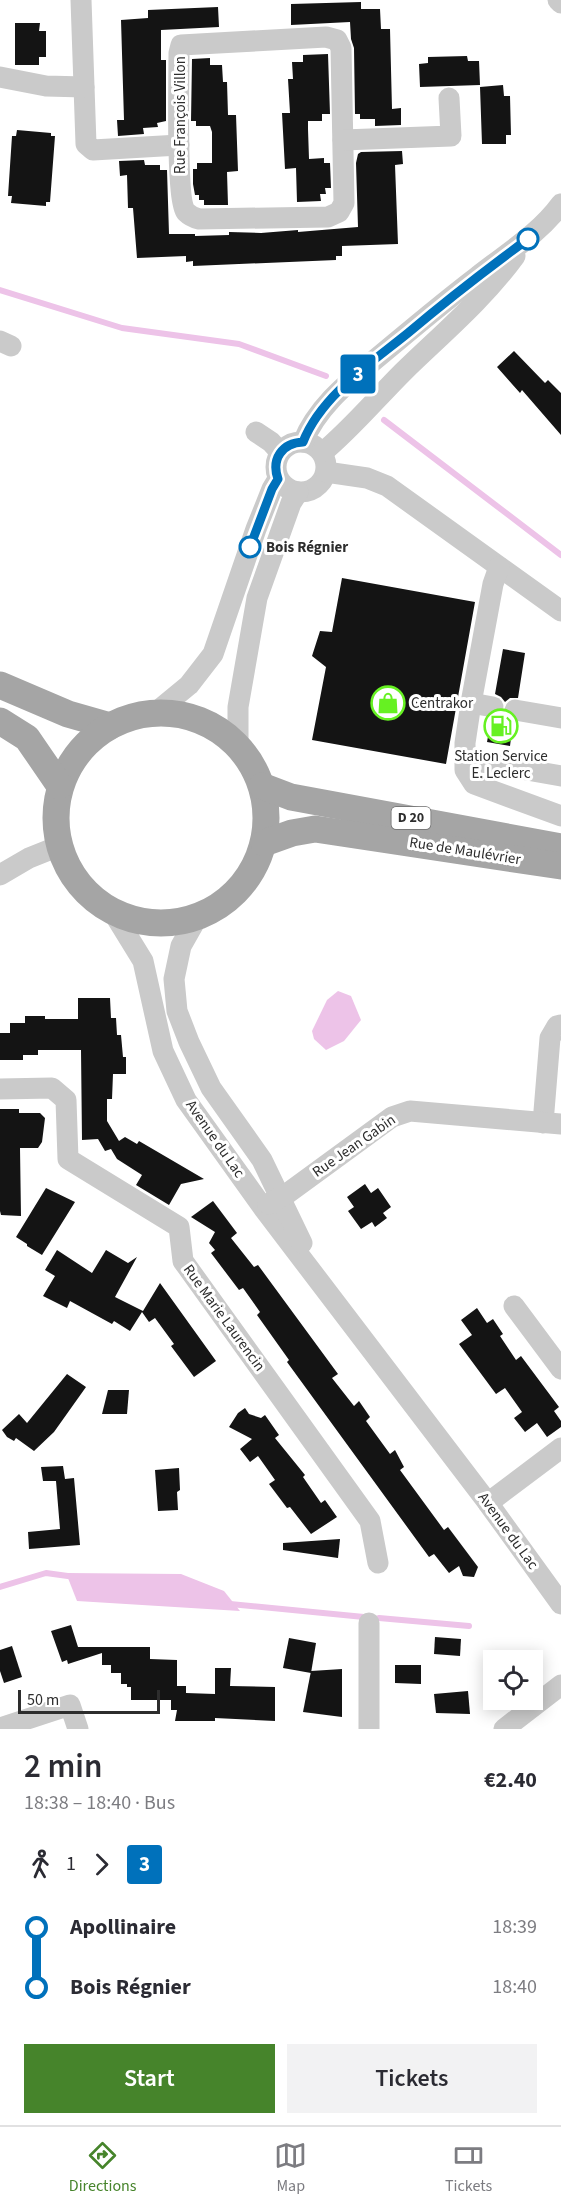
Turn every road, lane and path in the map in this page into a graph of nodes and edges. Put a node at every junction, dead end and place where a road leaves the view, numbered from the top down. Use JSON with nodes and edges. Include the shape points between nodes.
{"nodes":[{"id":1,"x":81,"y":0,"type":"edge"},
{"id":2,"x":0,"y":77,"type":"edge"},
{"id":3,"x":84,"y":87,"type":"junction"},
{"id":4,"x":449,"y":98,"type":"dead end"},
{"id":5,"x":343,"y":140,"type":"junction"},
{"id":6,"x":179,"y":145,"type":"junction"},
{"id":7,"x":559,"y":211,"type":"edge"},
{"id":8,"x":528,"y":239,"type":"junction"},
{"id":9,"x":256,"y":432,"type":"dead end"},
{"id":10,"x":303,"y":442,"type":"junction"},
{"id":11,"x":280,"y":452,"type":"junction"},
{"id":12,"x":324,"y":463,"type":"junction"},
{"id":13,"x":278,"y":479,"type":"junction"},
{"id":14,"x":304,"y":491,"type":"junction"},
{"id":15,"x":499,"y":567,"type":"junction"},
{"id":16,"x":561,"y":611,"type":"edge"},
{"id":17,"x":0,"y":685,"type":"edge"},
{"id":18,"x":471,"y":703,"type":"junction"},
{"id":19,"x":493,"y":707,"type":"dead end"},
{"id":20,"x":516,"y":710,"type":"dead end"},
{"id":21,"x":155,"y":713,"type":"junction"},
{"id":22,"x":561,"y":718,"type":"edge"},
{"id":23,"x":0,"y":722,"type":"edge"},
{"id":24,"x":110,"y":726,"type":"junction"},
{"id":25,"x":238,"y":746,"type":"junction"},
{"id":26,"x":465,"y":759,"type":"junction"},
{"id":27,"x":561,"y":776,"type":"edge"},
{"id":28,"x":60,"y":786,"type":"junction"},
{"id":29,"x":262,"y":786,"type":"junction"},
{"id":30,"x":561,"y":816,"type":"edge"},
{"id":31,"x":264,"y":843,"type":"junction"},
{"id":32,"x":59,"y":846,"type":"junction"},
{"id":33,"x":561,"y":847,"type":"edge"},
{"id":34,"x":561,"y":866,"type":"edge"},
{"id":35,"x":0,"y":875,"type":"edge"},
{"id":36,"x":111,"y":909,"type":"junction"},
{"id":37,"x":198,"y":916,"type":"junction"},
{"id":38,"x":561,"y":1025,"type":"edge"},
{"id":39,"x":0,"y":1089,"type":"edge"},
{"id":40,"x":552,"y":1123,"type":"edge"},
{"id":41,"x":271,"y":1202,"type":"junction"},
{"id":42,"x":514,"y":1306,"type":"dead end"},
{"id":43,"x":561,"y":1369,"type":"edge"},
{"id":44,"x":561,"y":1448,"type":"edge"},
{"id":45,"x":488,"y":1503,"type":"junction"},
{"id":46,"x":378,"y":1563,"type":"dead end"},
{"id":47,"x":561,"y":1604,"type":"edge"},
{"id":48,"x":369,"y":1623,"type":"dead end"},
{"id":49,"x":561,"y":1685,"type":"edge"},
{"id":50,"x":0,"y":1728,"type":"edge"},
{"id":51,"x":78,"y":1729,"type":"edge"},
{"id":52,"x":369,"y":1729,"type":"edge"},
{"id":53,"x":504,"y":1729,"type":"edge"}],
"edges":[{"from":1,"to":3,"type":"street"},
{"from":2,"to":3,"type":"street","via":[[46,86]]},
{"from":3,"to":6,"type":"street","via":[[86,144],[93,150]]},
{"from":4,"to":5,"type":"street","via":[[450,136]]},
{"from":5,"to":6,"type":"street","name":"Rue François Villon","via":[[344,203],[339,212],[328,217],[199,219],[187,213],[182,201]]},
{"from":5,"to":6,"type":"street","name":"Rue François Villon","via":[[341,48],[337,40],[326,37],[181,45]]},
{"from":7,"to":8,"type":"street"},
{"from":8,"to":10,"type":"street","via":[[354,378],[326,405]]},
{"from":8,"to":12,"type":"street","via":[[498,279],[405,371]]},
{"from":9,"to":11,"type":"street"},
{"from":10,"to":11,"type":"street","via":[[294,442]]},
{"from":10,"to":12,"type":"street","via":[[310,444]]},
{"from":11,"to":13,"type":"street","via":[[275,465]]},
{"from":12,"to":14,"type":"street","via":[[323,480]]},
{"from":12,"to":15,"type":"street","via":[[387,486]]},
{"from":13,"to":14,"type":"street","via":[[288,489]]},
{"from":13,"to":21,"type":"street","via":[[256,529],[213,654],[189,685]]},
{"from":14,"to":25,"type":"street","via":[[291,503],[257,598],[238,707]]},
{"from":15,"to":16,"type":"street"},
{"from":15,"to":18,"type":"street"},
{"from":17,"to":24,"type":"main road","via":[[68,714]]},
{"from":18,"to":19,"type":"street"},
{"from":18,"to":26,"type":"street"},
{"from":20,"to":22,"type":"street"},
{"from":21,"to":24,"type":"main road"},
{"from":21,"to":25,"type":"main road","via":[[186,716],[214,727]]},
{"from":23,"to":28,"type":"main road","via":[[27,738]]},
{"from":24,"to":28,"type":"main road","via":[[88,741]]},
{"from":25,"to":29,"type":"main road"},
{"from":26,"to":27,"type":"street"},
{"from":26,"to":30,"type":"street","via":[[465,770],[474,784]]},
{"from":28,"to":32,"type":"main road","via":[[56,816]]},
{"from":29,"to":31,"type":"main road","via":[[266,809]]},
{"from":29,"to":33,"type":"main road","name":"Rue de Maulévrier","number":"D 20","via":[[291,797]]},
{"from":31,"to":34,"type":"main road","name":"Rue de Maulévrier","number":"D 20","via":[[315,829]]},
{"from":31,"to":37,"type":"main road","via":[[250,874],[228,900]]},
{"from":32,"to":35,"type":"street"},
{"from":32,"to":36,"type":"main road","via":[[74,878],[98,903]]},
{"from":36,"to":37,"type":"main road","via":[[130,918],[165,923]]},
{"from":36,"to":41,"type":"street","name":"Avenue du Lac","via":[[143,961],[164,1051],[186,1100]]},
{"from":37,"to":41,"type":"street","name":"Avenue du Lac","via":[[181,946],[174,979],[177,1011],[211,1088],[262,1160]]},
{"from":38,"to":40,"type":"street","via":[[550,1038]]},
{"from":39,"to":46,"type":"street","name":"Rue Marie Laurencin","via":[[52,1088],[66,1100],[68,1159],[178,1227],[183,1261],[370,1521]]},
{"from":40,"to":41,"type":"street","name":"Rue Jean Gabin","via":[[410,1111],[392,1117]]},
{"from":41,"to":45,"type":"street","name":"Avenue du Lac","via":[[366,1345]]},
{"from":42,"to":43,"type":"street"},
{"from":44,"to":45,"type":"street"},
{"from":45,"to":47,"type":"street","name":"Avenue du Lac"},
{"from":48,"to":52,"type":"street"},
{"from":49,"to":53,"type":"street"},
{"from":50,"to":51,"type":"street","via":[[70,1705]]}]}
